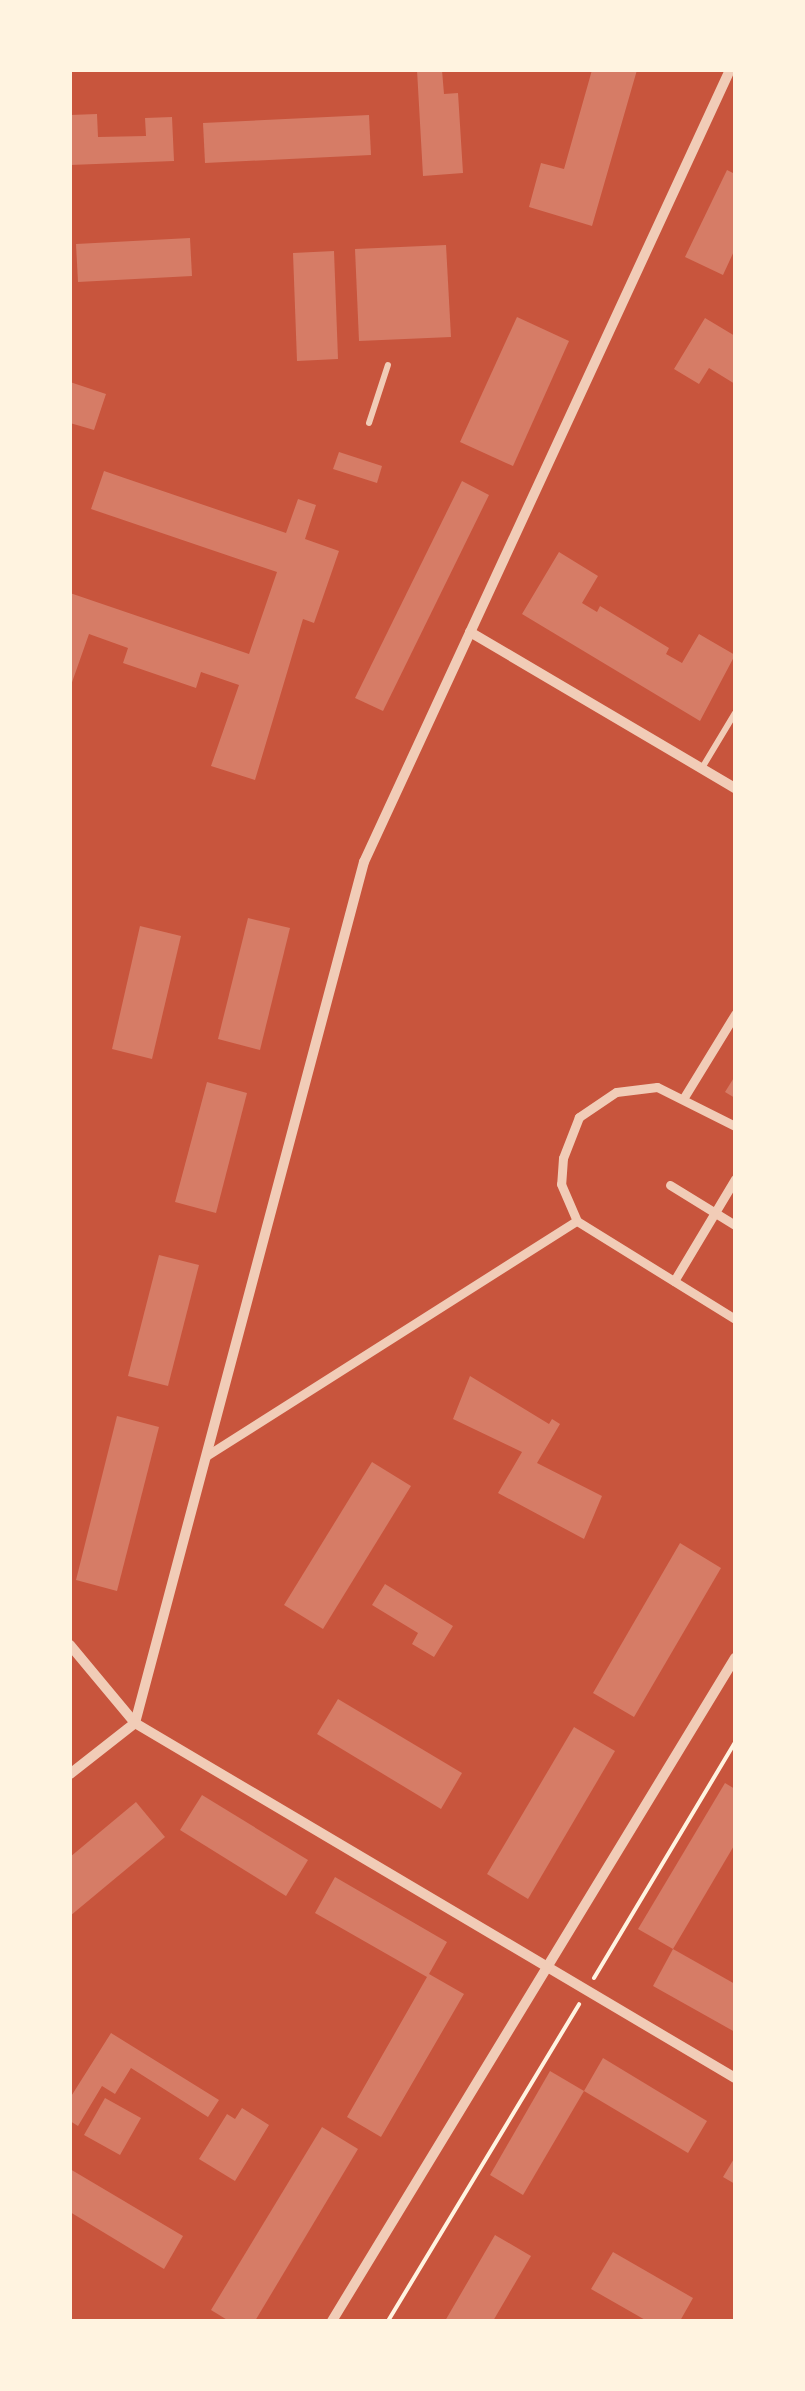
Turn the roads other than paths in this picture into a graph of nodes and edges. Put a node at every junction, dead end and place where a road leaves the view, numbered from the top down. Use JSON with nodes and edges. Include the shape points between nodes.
{"nodes":[{"id":1,"x":730,"y":70,"type":"edge"},
{"id":2,"x":388,"y":365,"type":"dead end"},
{"id":3,"x":369,"y":423,"type":"dead end"},
{"id":4,"x":470,"y":632,"type":"junction"},
{"id":5,"x":735,"y":713,"type":"edge"},
{"id":6,"x":701,"y":768,"type":"junction"},
{"id":7,"x":735,"y":788,"type":"edge"},
{"id":8,"x":735,"y":1014,"type":"edge"},
{"id":9,"x":683,"y":1099,"type":"junction"},
{"id":10,"x":735,"y":1126,"type":"edge"},
{"id":11,"x":735,"y":1179,"type":"edge"},
{"id":12,"x":670,"y":1185,"type":"dead end"},
{"id":13,"x":715,"y":1212,"type":"junction"},
{"id":14,"x":578,"y":1221,"type":"junction"},
{"id":15,"x":735,"y":1224,"type":"edge"},
{"id":16,"x":674,"y":1281,"type":"junction"},
{"id":17,"x":735,"y":1318,"type":"edge"},
{"id":18,"x":206,"y":1456,"type":"junction"},
{"id":19,"x":70,"y":1645,"type":"edge"},
{"id":20,"x":735,"y":1658,"type":"edge"},
{"id":21,"x":135,"y":1723,"type":"junction"},
{"id":22,"x":70,"y":1774,"type":"edge"},
{"id":23,"x":548,"y":1962,"type":"junction"},
{"id":24,"x":735,"y":2078,"type":"edge"},
{"id":25,"x":332,"y":2321,"type":"edge"}],
"edges":[{"from":1,"to":4,"type":"street"},
{"from":2,"to":3,"type":"lane"},
{"from":4,"to":6,"type":"street"},
{"from":4,"to":18,"type":"street","via":[[364,862]]},
{"from":5,"to":6,"type":"lane"},
{"from":6,"to":7,"type":"street"},
{"from":8,"to":9,"type":"street"},
{"from":9,"to":10,"type":"street"},
{"from":9,"to":14,"type":"street","via":[[657,1088],[616,1092],[580,1118],[563,1158],[562,1184]]},
{"from":11,"to":13,"type":"street"},
{"from":12,"to":13,"type":"street"},
{"from":13,"to":15,"type":"street"},
{"from":13,"to":16,"type":"street"},
{"from":14,"to":16,"type":"street"},
{"from":14,"to":18,"type":"street"},
{"from":16,"to":17,"type":"street"},
{"from":18,"to":21,"type":"street"},
{"from":19,"to":21,"type":"street"},
{"from":20,"to":23,"type":"street"},
{"from":21,"to":22,"type":"street"},
{"from":21,"to":23,"type":"street"},
{"from":23,"to":24,"type":"street"},
{"from":23,"to":25,"type":"street"}]}
